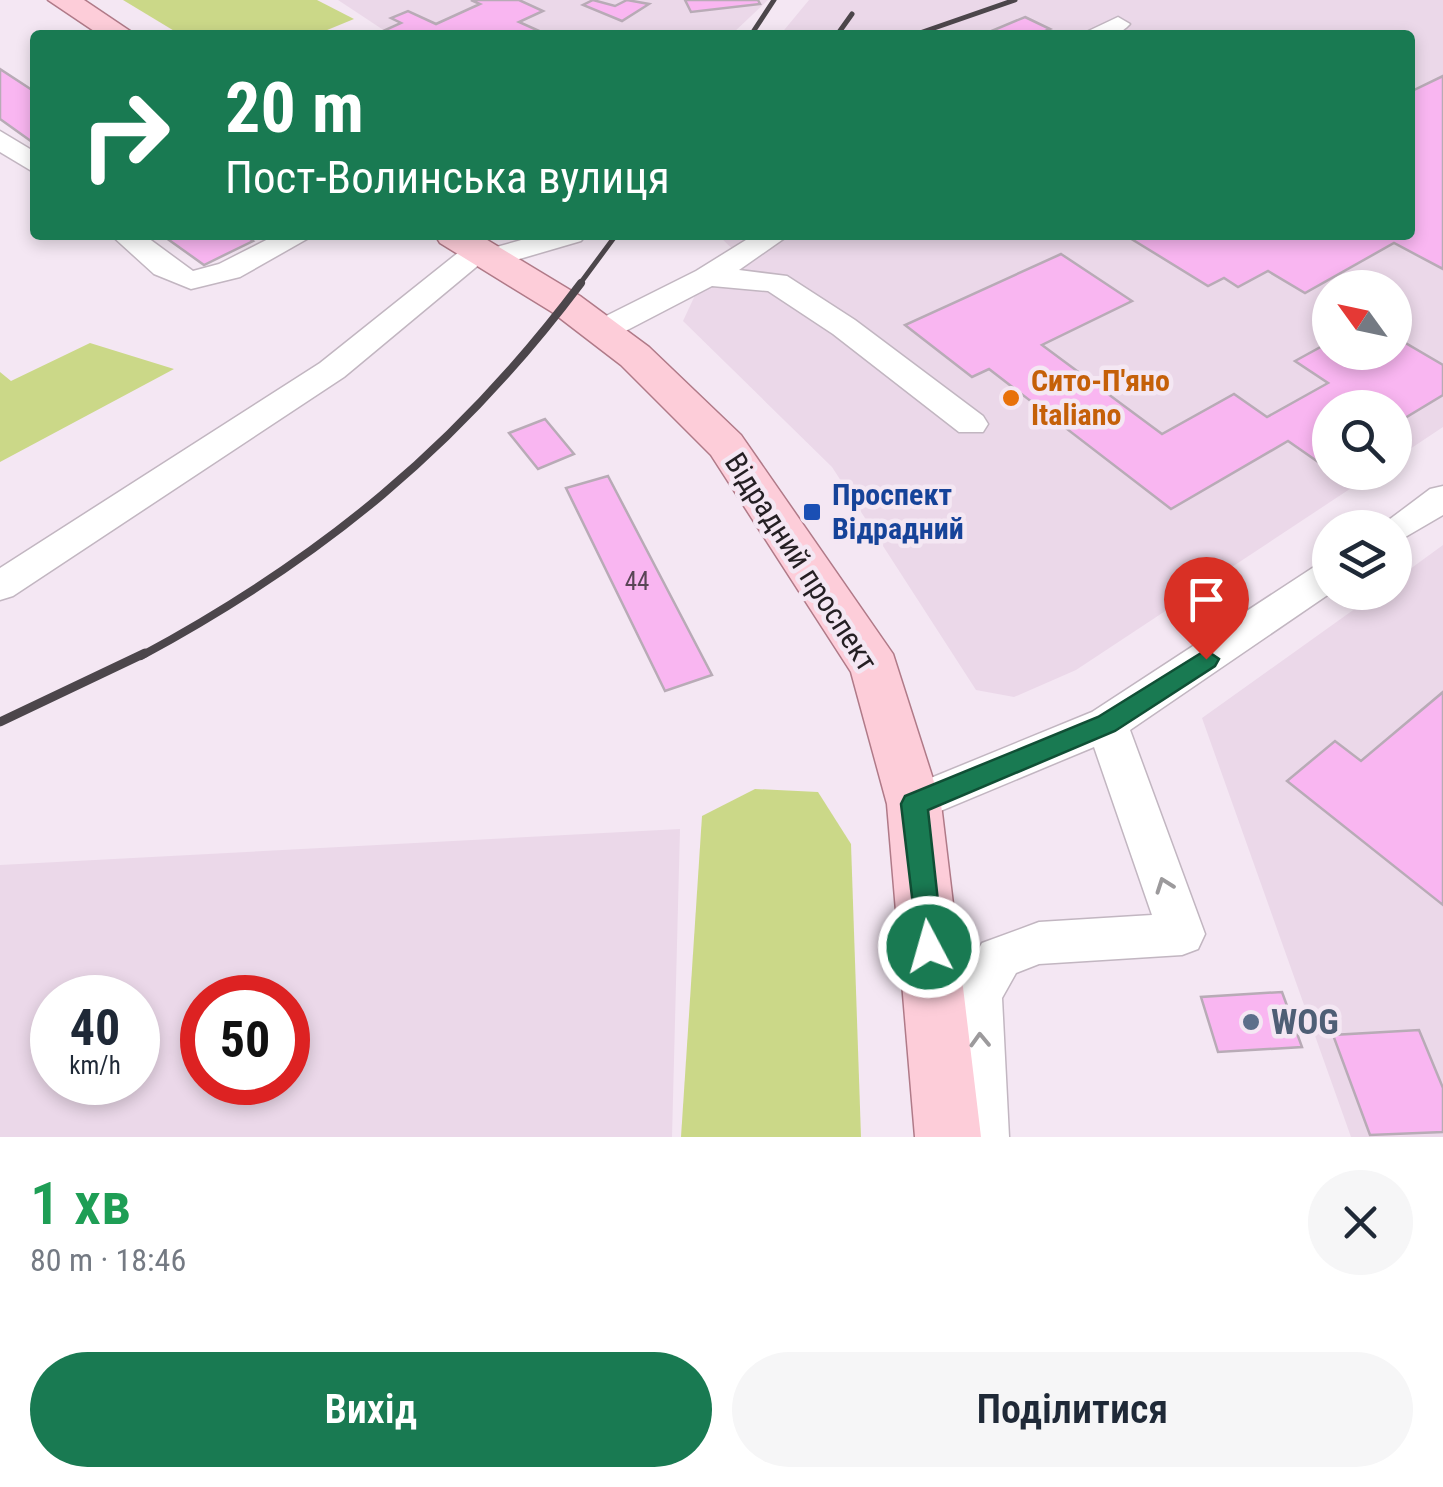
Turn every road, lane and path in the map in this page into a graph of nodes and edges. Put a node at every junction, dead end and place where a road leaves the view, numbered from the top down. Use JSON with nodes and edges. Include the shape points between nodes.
{"nodes":[{"id":1,"x":64,"y":0,"type":"edge"},
{"id":2,"x":1118,"y":24,"type":"dead end"},
{"id":3,"x":113,"y":30,"type":"edge"},
{"id":4,"x":1104,"y":30,"type":"edge"},
{"id":5,"x":0,"y":139,"type":"edge"},
{"id":6,"x":30,"y":161,"type":"edge"},
{"id":7,"x":132,"y":240,"type":"edge"},
{"id":8,"x":290,"y":240,"type":"edge"},
{"id":9,"x":534,"y":240,"type":"edge"},
{"id":10,"x":766,"y":240,"type":"edge"},
{"id":11,"x":475,"y":248,"type":"edge"},
{"id":12,"x":707,"y":276,"type":"junction"},
{"id":13,"x":602,"y":331,"type":"junction"},
{"id":14,"x":971,"y":424,"type":"dead end"},
{"id":15,"x":1443,"y":498,"type":"edge"},
{"id":16,"x":1412,"y":519,"type":"edge"},
{"id":17,"x":0,"y":586,"type":"edge"},
{"id":18,"x":1312,"y":587,"type":"edge"},
{"id":19,"x":1106,"y":724,"type":"junction"},
{"id":20,"x":914,"y":804,"type":"junction"},
{"id":21,"x":948,"y":1137,"type":"edge"},
{"id":22,"x":983,"y":1137,"type":"edge"}],
"edges":[{"from":1,"to":3,"type":"main road"},
{"from":2,"to":4,"type":"street"},
{"from":5,"to":6,"type":"street"},
{"from":7,"to":8,"type":"street","via":[[178,275],[198,280]]},
{"from":9,"to":11,"type":"street"},
{"from":10,"to":12,"type":"street"},
{"from":11,"to":13,"type":"main road","name":"Відрадний проспект"},
{"from":11,"to":17,"type":"street","via":[[332,370]]},
{"from":12,"to":13,"type":"street"},
{"from":12,"to":14,"type":"street","via":[[776,282]]},
{"from":13,"to":20,"type":"main road","name":"Відрадний проспект","via":[[726,445],[875,668]]},
{"from":15,"to":16,"type":"street"},
{"from":18,"to":19,"type":"street"},
{"from":19,"to":20,"type":"street"},
{"from":22,"to":19,"type":"street","one_way":true,"via":[[978,995],[999,958],[1039,943],[1182,934]]},
{"from":20,"to":21,"type":"main road","name":"Відрадний проспект"}]}
